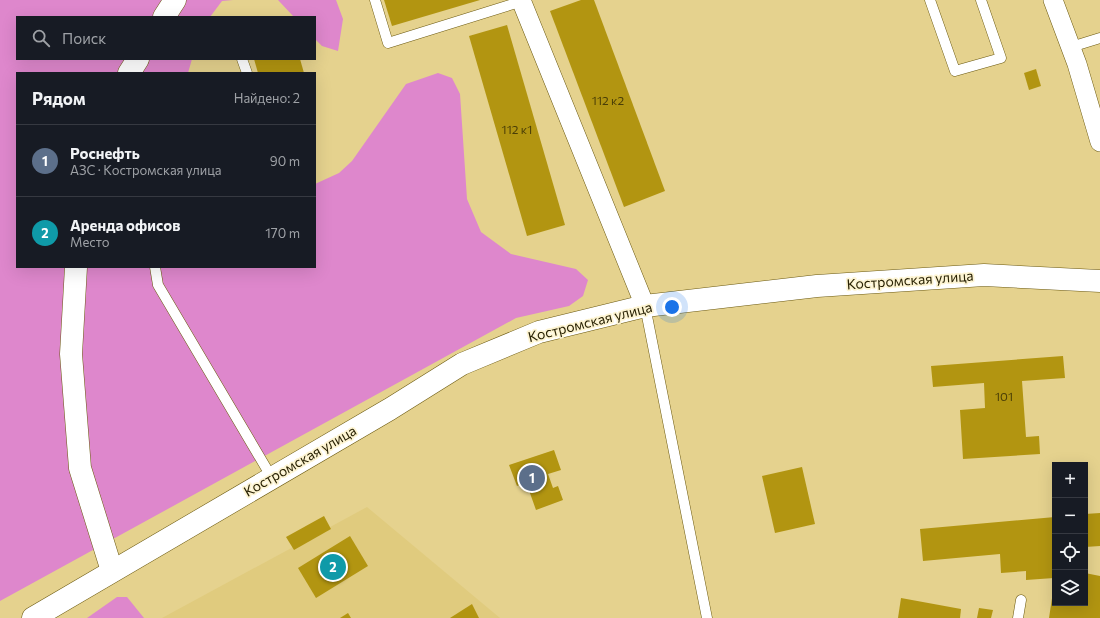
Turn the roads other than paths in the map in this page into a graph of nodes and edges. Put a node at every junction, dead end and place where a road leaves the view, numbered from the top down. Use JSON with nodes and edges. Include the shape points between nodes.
{"nodes":[{"id":1,"x":174,"y":0,"type":"edge"},
{"id":2,"x":375,"y":0,"type":"edge"},
{"id":3,"x":523,"y":0,"type":"edge"},
{"id":4,"x":930,"y":0,"type":"edge"},
{"id":5,"x":981,"y":0,"type":"edge"},
{"id":6,"x":1053,"y":0,"type":"edge"},
{"id":7,"x":165,"y":16,"type":"edge"},
{"id":8,"x":1100,"y":38,"type":"edge"},
{"id":9,"x":1071,"y":47,"type":"junction"},
{"id":10,"x":137,"y":60,"type":"edge"},
{"id":11,"x":242,"y":60,"type":"edge"},
{"id":12,"x":130,"y":72,"type":"edge"},
{"id":13,"x":247,"y":72,"type":"edge"},
{"id":14,"x":1100,"y":142,"type":"edge"},
{"id":15,"x":76,"y":268,"type":"edge"},
{"id":16,"x":155,"y":268,"type":"edge"},
{"id":17,"x":1100,"y":281,"type":"edge"},
{"id":18,"x":646,"y":306,"type":"junction"},
{"id":19,"x":272,"y":478,"type":"junction"},
{"id":20,"x":112,"y":571,"type":"junction"},
{"id":21,"x":1021,"y":600,"type":"dead end"},
{"id":22,"x":33,"y":618,"type":"edge"},
{"id":23,"x":708,"y":618,"type":"edge"},
{"id":24,"x":1018,"y":618,"type":"edge"}],
"edges":[{"from":1,"to":7,"type":"main road"},
{"from":2,"to":3,"type":"lane","via":[[388,42]]},
{"from":3,"to":18,"type":"street"},
{"from":4,"to":5,"type":"lane","via":[[955,71],[1001,58]]},
{"from":6,"to":9,"type":"street"},
{"from":8,"to":9,"type":"lane"},
{"from":9,"to":14,"type":"street"},
{"from":10,"to":12,"type":"main road"},
{"from":11,"to":13,"type":"lane"},
{"from":15,"to":20,"type":"main road","via":[[71,354],[80,468]]},
{"from":16,"to":19,"type":"lane","via":[[158,285]]},
{"from":17,"to":18,"type":"main road","name":"Костромская улица","via":[[984,276],[817,286]]},
{"from":18,"to":19,"type":"main road","name":"Костромская улица","via":[[539,332],[462,364]]},
{"from":18,"to":23,"type":"lane"},
{"from":19,"to":20,"type":"main road","name":"Костромская улица"},
{"from":20,"to":22,"type":"main road","name":"Костромская улица"},
{"from":21,"to":24,"type":"lane"}]}
